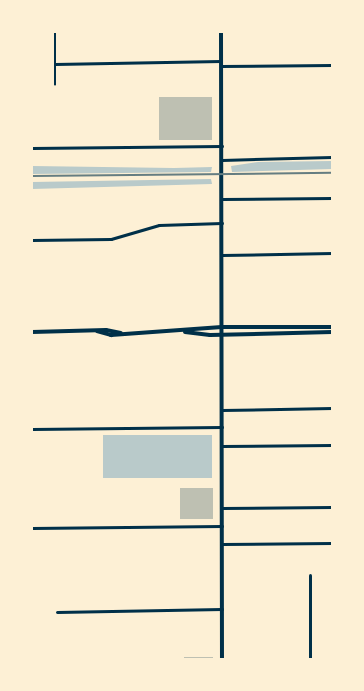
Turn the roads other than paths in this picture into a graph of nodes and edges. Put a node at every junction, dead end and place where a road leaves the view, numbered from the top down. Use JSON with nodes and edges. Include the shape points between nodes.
{"nodes":[{"id":1,"x":55,"y":32,"type":"edge"},
{"id":2,"x":221,"y":32,"type":"edge"},
{"id":3,"x":55,"y":64,"type":"junction"},
{"id":4,"x":222,"y":64,"type":"junction"},
{"id":5,"x":332,"y":64,"type":"edge"},
{"id":6,"x":55,"y":85,"type":"dead end"},
{"id":7,"x":222,"y":146,"type":"junction"},
{"id":8,"x":32,"y":148,"type":"edge"},
{"id":9,"x":332,"y":158,"type":"edge"},
{"id":10,"x":222,"y":160,"type":"junction"},
{"id":11,"x":332,"y":198,"type":"edge"},
{"id":12,"x":222,"y":199,"type":"junction"},
{"id":13,"x":222,"y":223,"type":"junction"},
{"id":14,"x":32,"y":240,"type":"edge"},
{"id":15,"x":332,"y":253,"type":"edge"},
{"id":16,"x":222,"y":255,"type":"junction"},
{"id":17,"x":222,"y":327,"type":"junction"},
{"id":18,"x":332,"y":327,"type":"edge"},
{"id":19,"x":184,"y":331,"type":"junction"},
{"id":20,"x":32,"y":332,"type":"edge"},
{"id":21,"x":332,"y":332,"type":"edge"},
{"id":22,"x":222,"y":334,"type":"junction"},
{"id":23,"x":332,"y":408,"type":"edge"},
{"id":24,"x":222,"y":410,"type":"junction"},
{"id":25,"x":222,"y":427,"type":"junction"},
{"id":26,"x":32,"y":429,"type":"edge"},
{"id":27,"x":332,"y":445,"type":"edge"},
{"id":28,"x":222,"y":446,"type":"junction"},
{"id":29,"x":332,"y":507,"type":"edge"},
{"id":30,"x":222,"y":508,"type":"junction"},
{"id":31,"x":222,"y":526,"type":"junction"},
{"id":32,"x":32,"y":528,"type":"edge"},
{"id":33,"x":332,"y":543,"type":"edge"},
{"id":34,"x":222,"y":544,"type":"junction"},
{"id":35,"x":310,"y":575,"type":"dead end"},
{"id":36,"x":222,"y":608,"type":"junction"},
{"id":37,"x":57,"y":612,"type":"dead end"},
{"id":38,"x":222,"y":659,"type":"edge"},
{"id":39,"x":310,"y":659,"type":"edge"}],
"edges":[{"from":1,"to":3,"type":"lane"},
{"from":2,"to":4,"type":"street"},
{"from":3,"to":4,"type":"street"},
{"from":3,"to":6,"type":"lane"},
{"from":4,"to":5,"type":"street"},
{"from":4,"to":7,"type":"street"},
{"from":7,"to":8,"type":"street"},
{"from":7,"to":10,"type":"street"},
{"from":9,"to":10,"type":"street"},
{"from":10,"to":12,"type":"street"},
{"from":11,"to":12,"type":"street"},
{"from":12,"to":13,"type":"street"},
{"from":13,"to":14,"type":"street","via":[[158,225],[111,239]]},
{"from":13,"to":16,"type":"street"},
{"from":15,"to":16,"type":"street"},
{"from":16,"to":17,"type":"street"},
{"from":17,"to":18,"type":"street"},
{"from":17,"to":19,"type":"street"},
{"from":17,"to":22,"type":"street"},
{"from":19,"to":20,"type":"street"},
{"from":19,"to":22,"type":"street","via":[[194,334]]},
{"from":21,"to":22,"type":"street"},
{"from":22,"to":24,"type":"street"},
{"from":23,"to":24,"type":"street"},
{"from":24,"to":25,"type":"street"},
{"from":25,"to":26,"type":"street"},
{"from":25,"to":28,"type":"street"},
{"from":27,"to":28,"type":"street"},
{"from":28,"to":30,"type":"street"},
{"from":29,"to":30,"type":"street"},
{"from":30,"to":31,"type":"street"},
{"from":31,"to":32,"type":"street"},
{"from":31,"to":34,"type":"street"},
{"from":33,"to":34,"type":"street"},
{"from":34,"to":36,"type":"street"},
{"from":35,"to":39,"type":"street"},
{"from":36,"to":37,"type":"street"},
{"from":36,"to":38,"type":"street"}]}
